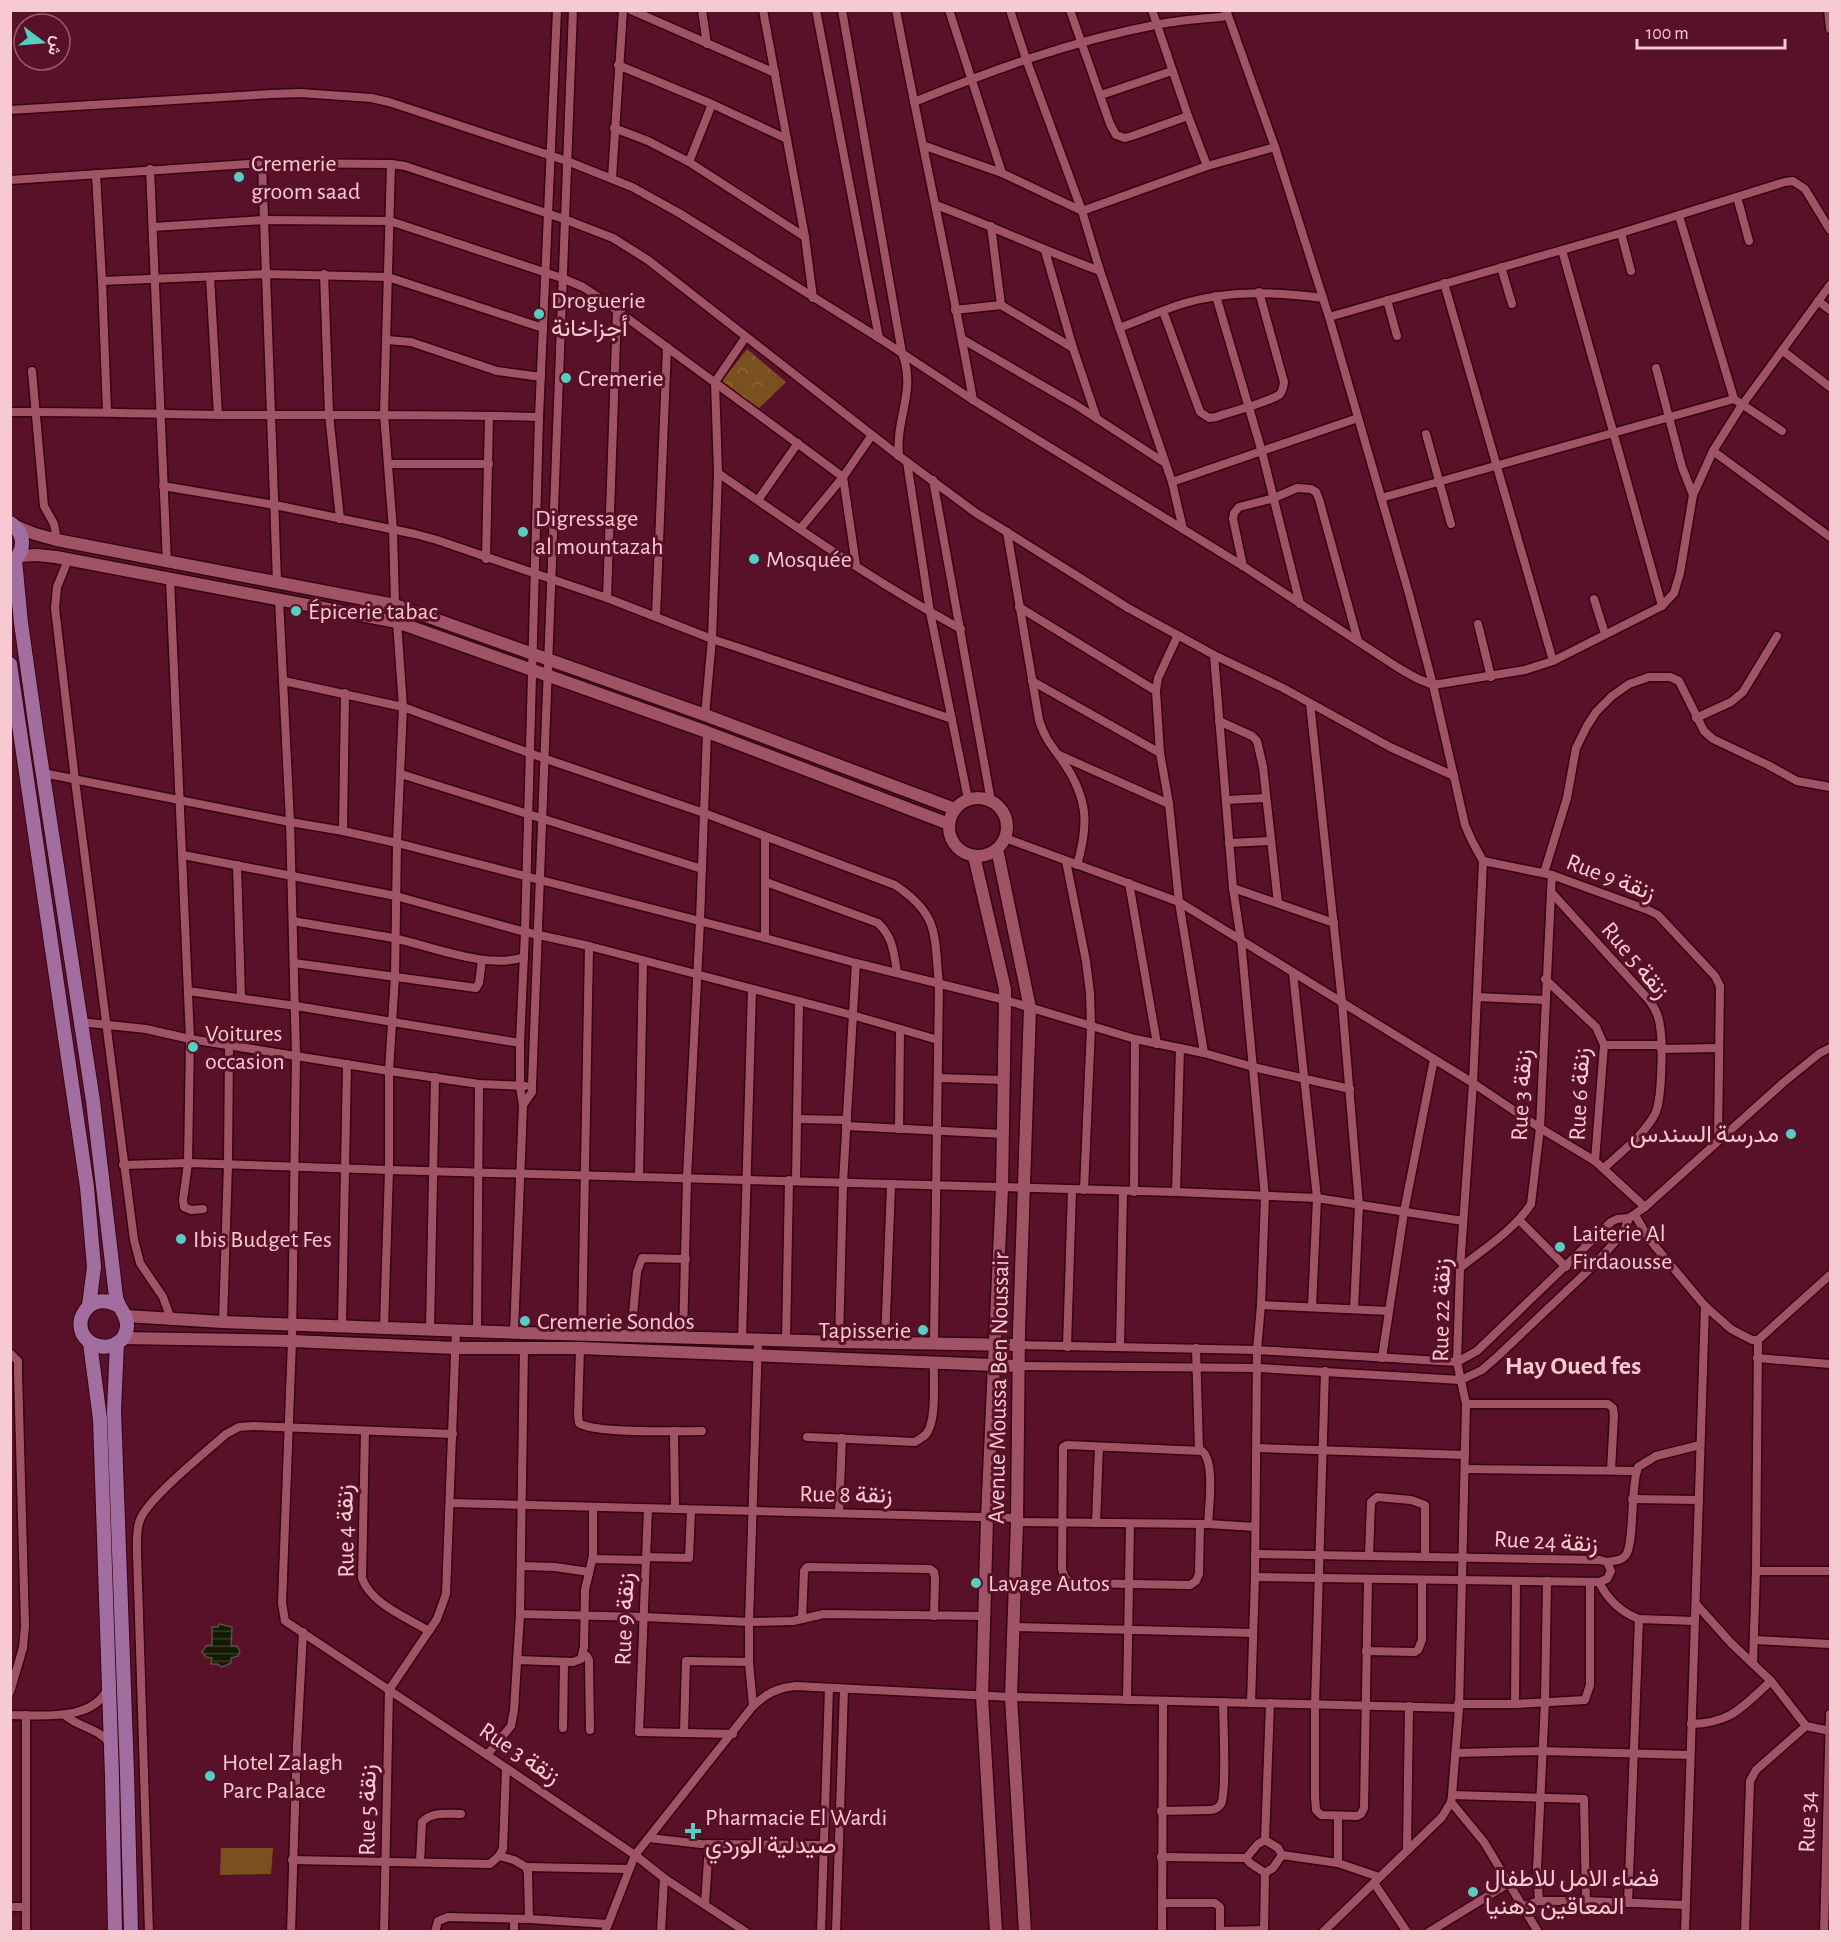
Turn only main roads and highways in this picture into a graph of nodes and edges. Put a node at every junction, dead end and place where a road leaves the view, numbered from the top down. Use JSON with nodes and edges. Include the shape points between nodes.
{"nodes":[{"id":1,"x":13,"y":524,"type":"edge"},
{"id":2,"x":15,"y":560,"type":"edge"},
{"id":3,"x":10,"y":664,"type":"edge"},
{"id":4,"x":89,"y":1306,"type":"junction"},
{"id":5,"x":122,"y":1311,"type":"junction"},
{"id":6,"x":120,"y":1341,"type":"junction"},
{"id":7,"x":90,"y":1343,"type":"junction"},
{"id":8,"x":115,"y":1932,"type":"edge"},
{"id":9,"x":131,"y":1932,"type":"edge"}],
"edges":[{"from":1,"to":2,"type":"main road","via":[[22,537],[22,550]]},
{"from":2,"to":5,"type":"main road"},
{"from":3,"to":4,"type":"main road","via":[[87,1187],[93,1267]]},
{"from":4,"to":5,"type":"main road","via":[[107,1301]]},
{"from":4,"to":7,"type":"main road","via":[[82,1316],[81,1328]]},
{"from":5,"to":6,"type":"main road","via":[[127,1328]]},
{"from":6,"to":7,"type":"main road","via":[[101,1348]]},
{"from":6,"to":9,"type":"main road","via":[[114,1410]]},
{"from":7,"to":8,"type":"main road","via":[[100,1419]]}]}
